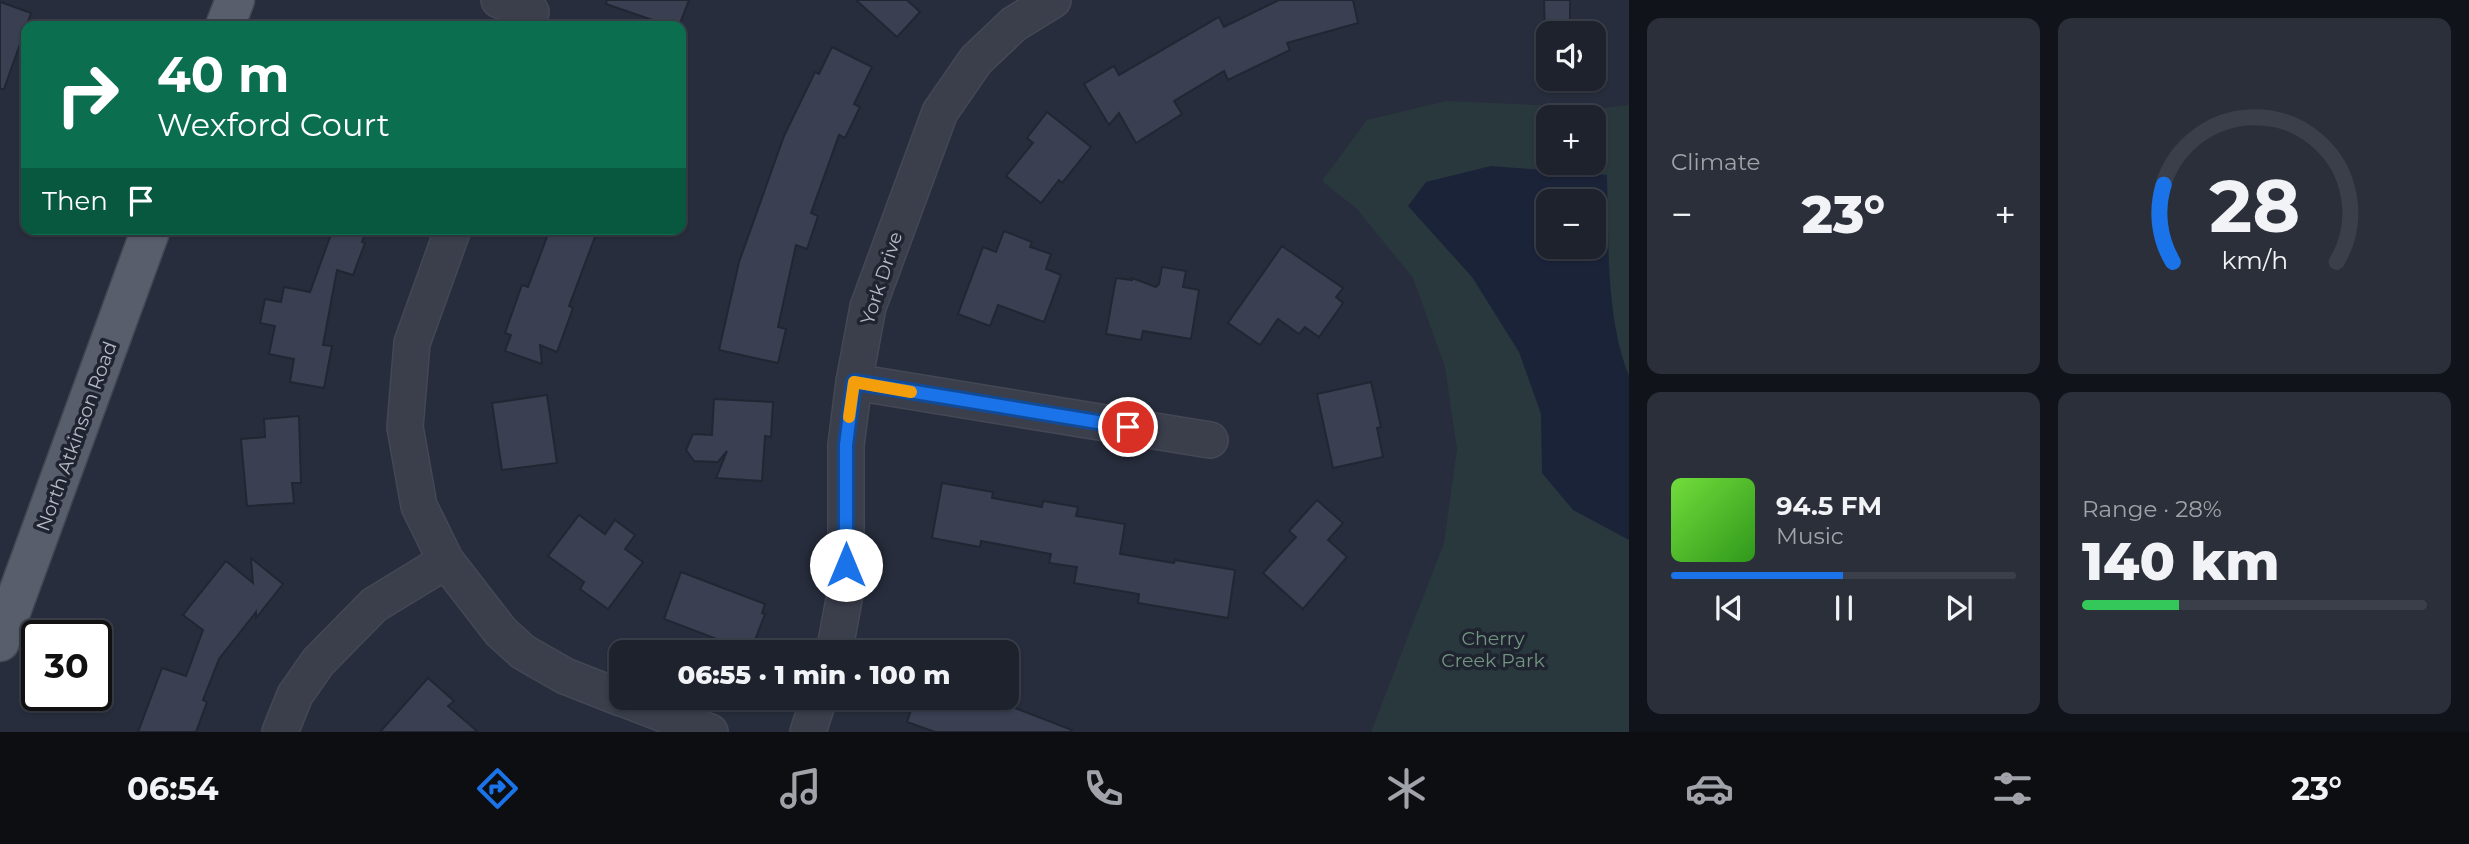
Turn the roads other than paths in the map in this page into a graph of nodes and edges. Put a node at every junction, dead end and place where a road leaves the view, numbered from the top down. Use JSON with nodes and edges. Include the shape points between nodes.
{"nodes":[{"id":1,"x":235,"y":0,"type":"edge"},
{"id":2,"x":499,"y":0,"type":"edge"},
{"id":3,"x":1053,"y":0,"type":"edge"},
{"id":4,"x":531,"y":13,"type":"edge"},
{"id":5,"x":227,"y":21,"type":"edge"},
{"id":6,"x":149,"y":235,"type":"edge"},
{"id":7,"x":451,"y":235,"type":"edge"},
{"id":8,"x":854,"y":382,"type":"junction"},
{"id":9,"x":1210,"y":440,"type":"dead end"},
{"id":10,"x":446,"y":561,"type":"junction"},
{"id":11,"x":836,"y":640,"type":"edge"},
{"id":12,"x":0,"y":642,"type":"edge"},
{"id":13,"x":609,"y":693,"type":"edge"},
{"id":14,"x":653,"y":710,"type":"edge"},
{"id":15,"x":815,"y":710,"type":"edge"},
{"id":16,"x":280,"y":732,"type":"edge"},
{"id":17,"x":710,"y":732,"type":"edge"},
{"id":18,"x":808,"y":732,"type":"edge"}],
"edges":[{"from":1,"to":5,"type":"main road"},
{"from":2,"to":4,"type":"street"},
{"from":3,"to":8,"type":"street","name":"York Drive","via":[[1014,24],[976,60],[940,113],[868,307]]},
{"from":6,"to":12,"type":"main road","name":"North Atkinson Road"},
{"from":7,"to":10,"type":"street","via":[[412,343],[405,427],[418,506]]},
{"from":8,"to":9,"type":"street"},
{"from":8,"to":11,"type":"street","name":"York Drive","via":[[846,445],[846,589]]},
{"from":10,"to":13,"type":"street","via":[[501,632],[523,652],[565,676]]},
{"from":10,"to":16,"type":"street","via":[[374,605],[318,662],[295,695]]},
{"from":14,"to":17,"type":"street"},
{"from":15,"to":18,"type":"street"}]}
